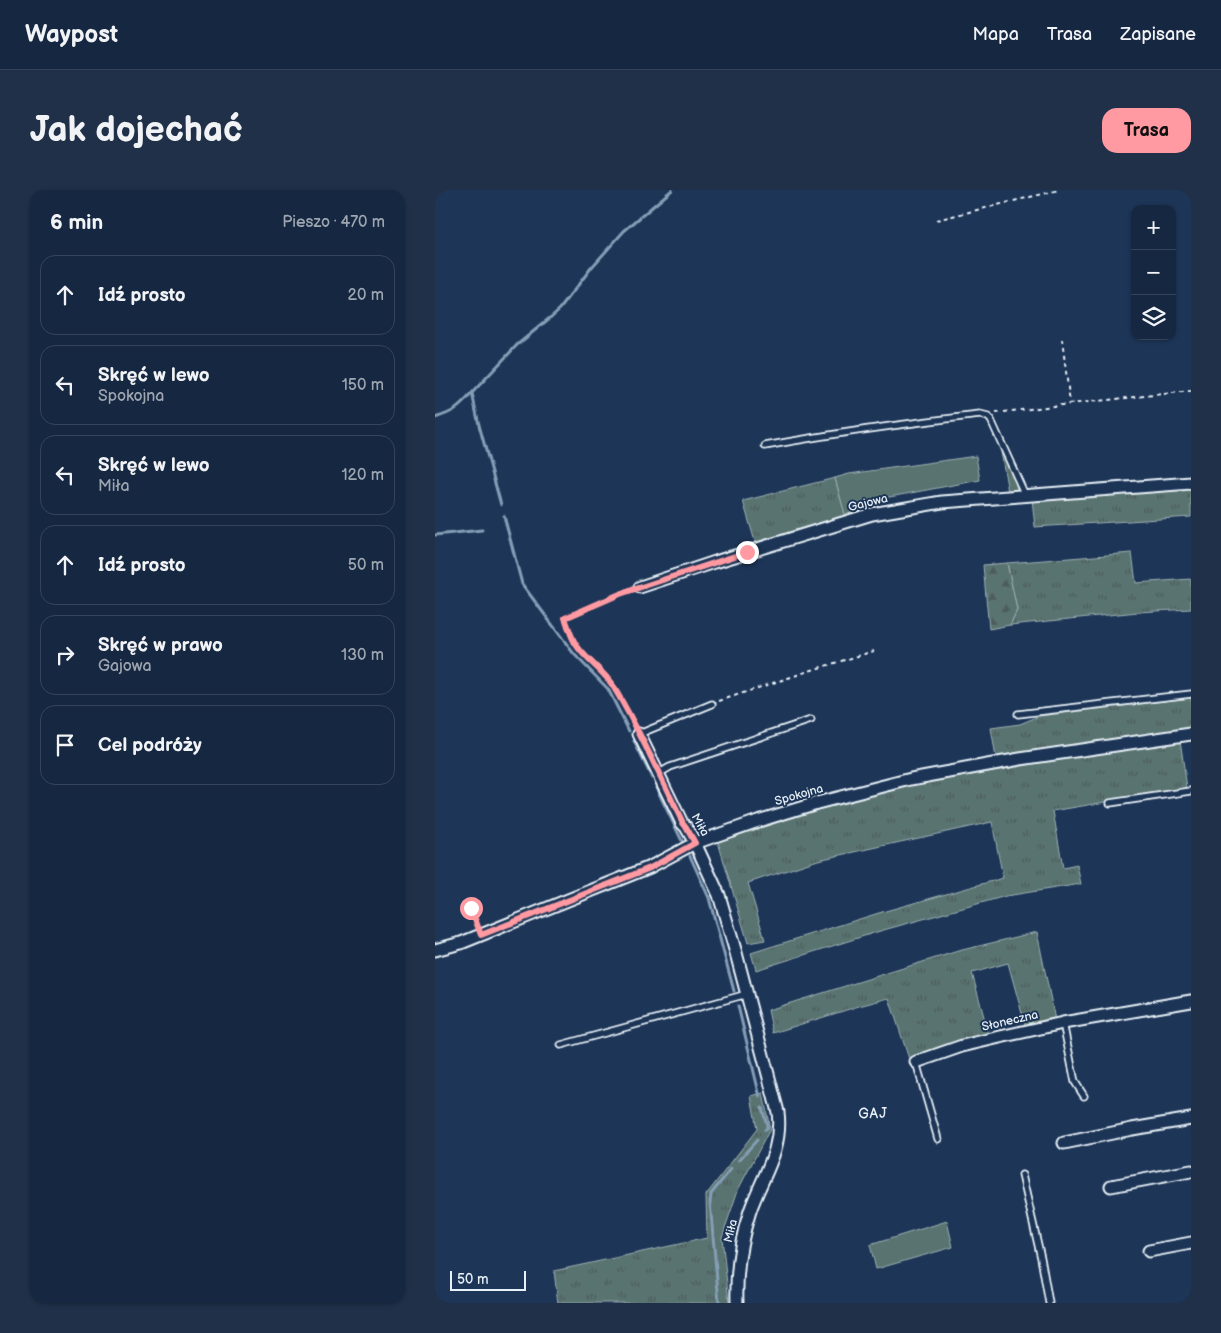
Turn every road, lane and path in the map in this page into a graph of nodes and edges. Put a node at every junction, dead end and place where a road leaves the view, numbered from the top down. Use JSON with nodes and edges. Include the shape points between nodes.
{"nodes":[{"id":1,"x":1059,"y":190,"type":"edge"},
{"id":2,"x":936,"y":220,"type":"dead end"},
{"id":3,"x":1062,"y":339,"type":"dead end"},
{"id":4,"x":1191,"y":391,"type":"edge"},
{"id":5,"x":1070,"y":404,"type":"junction"},
{"id":6,"x":988,"y":417,"type":"junction"},
{"id":7,"x":765,"y":446,"type":"dead end"},
{"id":8,"x":1191,"y":483,"type":"edge"},
{"id":9,"x":1025,"y":495,"type":"junction"},
{"id":10,"x":640,"y":587,"type":"joint"},
{"id":11,"x":874,"y":651,"type":"dead end"},
{"id":12,"x":1191,"y":694,"type":"edge"},
{"id":13,"x":712,"y":704,"type":"joint"},
{"id":14,"x":1018,"y":714,"type":"dead end"},
{"id":15,"x":811,"y":720,"type":"dead end"},
{"id":16,"x":639,"y":734,"type":"junction"},
{"id":17,"x":1191,"y":734,"type":"edge"},
{"id":18,"x":658,"y":774,"type":"junction"},
{"id":19,"x":1191,"y":791,"type":"edge"},
{"id":20,"x":1110,"y":803,"type":"dead end"},
{"id":21,"x":695,"y":843,"type":"junction"},
{"id":22,"x":471,"y":908,"type":"dead end"},
{"id":23,"x":481,"y":935,"type":"junction"},
{"id":24,"x":435,"y":950,"type":"edge"},
{"id":25,"x":747,"y":994,"type":"junction"},
{"id":26,"x":1191,"y":1001,"type":"edge"},
{"id":27,"x":1063,"y":1023,"type":"junction"},
{"id":28,"x":561,"y":1045,"type":"dead end"},
{"id":29,"x":916,"y":1062,"type":"joint"},
{"id":30,"x":1084,"y":1096,"type":"dead end"},
{"id":31,"x":1191,"y":1119,"type":"edge"},
{"id":32,"x":937,"y":1139,"type":"dead end"},
{"id":33,"x":1064,"y":1143,"type":"dead end"},
{"id":34,"x":1191,"y":1171,"type":"edge"},
{"id":35,"x":1022,"y":1175,"type":"dead end"},
{"id":36,"x":1111,"y":1186,"type":"dead end"},
{"id":37,"x":1191,"y":1243,"type":"edge"},
{"id":38,"x":1149,"y":1251,"type":"dead end"},
{"id":39,"x":737,"y":1303,"type":"edge"},
{"id":40,"x":1049,"y":1303,"type":"edge"}],
"edges":[{"from":1,"to":2,"type":"path"},
{"from":3,"to":5,"type":"path"},
{"from":4,"to":5,"type":"path"},
{"from":5,"to":6,"type":"path"},
{"from":6,"to":7,"type":"lane","via":[[980,415],[912,422]]},
{"from":6,"to":9,"type":"lane"},
{"from":8,"to":9,"type":"street","name":"Gajowa"},
{"from":9,"to":10,"type":"street","name":"Gajowa","via":[[942,502],[872,514]]},
{"from":10,"to":16,"type":"path","via":[[565,618],[578,648],[607,677]]},
{"from":11,"to":13,"type":"path"},
{"from":12,"to":14,"type":"lane"},
{"from":13,"to":16,"type":"lane"},
{"from":15,"to":18,"type":"lane","via":[[670,767]]},
{"from":16,"to":18,"type":"street","name":"Miła"},
{"from":17,"to":21,"type":"street","name":"Spokojna","via":[[911,779],[817,803]]},
{"from":18,"to":21,"type":"street","name":"Miła"},
{"from":19,"to":20,"type":"lane"},
{"from":21,"to":23,"type":"street","name":"Spokojna","via":[[650,868]]},
{"from":21,"to":25,"type":"street","name":"Miła","via":[[719,896]]},
{"from":22,"to":23,"type":"path"},
{"from":23,"to":24,"type":"street","name":"Spokojna"},
{"from":25,"to":28,"type":"lane"},
{"from":25,"to":39,"type":"street","name":"Miła","via":[[779,1123],[775,1153],[743,1236]]},
{"from":26,"to":27,"type":"street","name":"Słoneczna"},
{"from":27,"to":29,"type":"street","name":"Słoneczna","via":[[962,1046]]},
{"from":27,"to":30,"type":"lane","via":[[1075,1082]]},
{"from":29,"to":32,"type":"lane","name":"Słoneczna"},
{"from":31,"to":33,"type":"street"},
{"from":34,"to":36,"type":"street"},
{"from":35,"to":40,"type":"lane"},
{"from":37,"to":38,"type":"street"}]}
